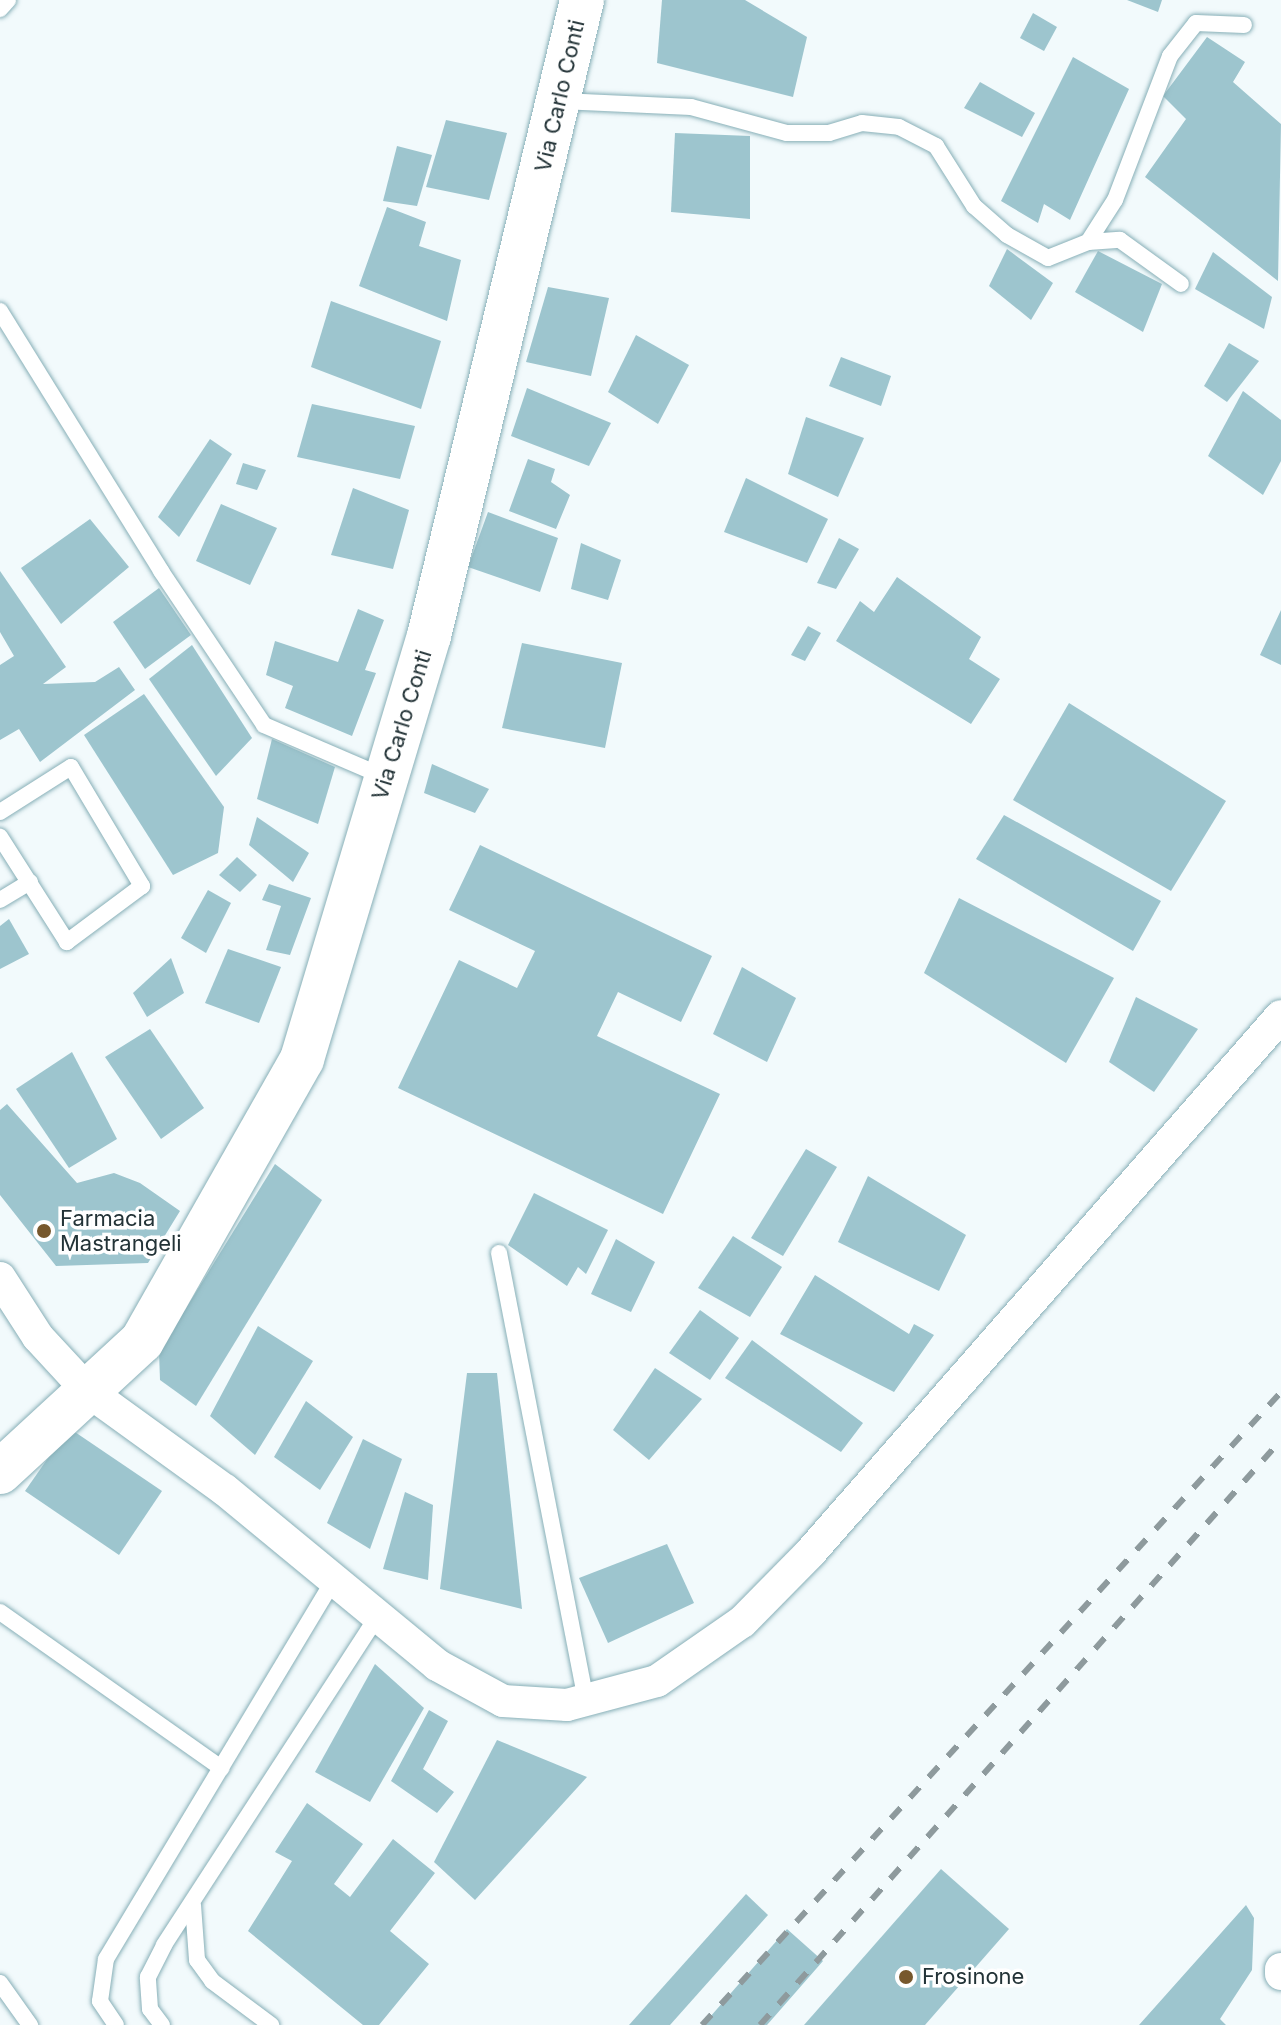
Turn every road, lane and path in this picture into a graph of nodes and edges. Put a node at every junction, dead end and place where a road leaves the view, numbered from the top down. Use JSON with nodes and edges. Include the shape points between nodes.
{"nodes":[{"id":1,"x":8,"y":0,"type":"edge"},
{"id":2,"x":582,"y":0,"type":"edge"},
{"id":3,"x":0,"y":9,"type":"edge"},
{"id":4,"x":1244,"y":25,"type":"dead end"},
{"id":5,"x":560,"y":101,"type":"junction"},
{"id":6,"x":1088,"y":242,"type":"junction"},
{"id":7,"x":1181,"y":284,"type":"dead end"},
{"id":8,"x":0,"y":311,"type":"edge"},
{"id":9,"x":386,"y":778,"type":"junction"},
{"id":10,"x":0,"y":812,"type":"edge"},
{"id":11,"x":0,"y":837,"type":"edge"},
{"id":12,"x":30,"y":882,"type":"junction"},
{"id":13,"x":0,"y":900,"type":"edge"},
{"id":14,"x":1281,"y":1016,"type":"edge"},
{"id":15,"x":499,"y":1253,"type":"dead end"},
{"id":16,"x":0,"y":1278,"type":"edge"},
{"id":17,"x":88,"y":1391,"type":"junction"},
{"id":18,"x":0,"y":1472,"type":"edge"},
{"id":19,"x":332,"y":1583,"type":"junction"},
{"id":20,"x":0,"y":1612,"type":"edge"},
{"id":21,"x":376,"y":1618,"type":"junction"},
{"id":22,"x":586,"y":1699,"type":"junction"},
{"id":23,"x":221,"y":1768,"type":"junction"},
{"id":24,"x":193,"y":1904,"type":"junction"},
{"id":25,"x":0,"y":1983,"type":"edge"},
{"id":26,"x":30,"y":2025,"type":"edge"},
{"id":27,"x":116,"y":2025,"type":"edge"},
{"id":28,"x":162,"y":2025,"type":"edge"},
{"id":29,"x":271,"y":2025,"type":"edge"}],
"edges":[{"from":1,"to":3,"type":"lane"},
{"from":2,"to":5,"type":"street","name":"Via Carlo Conti"},
{"from":4,"to":6,"type":"lane","via":[[1196,23],[1170,56],[1142,118],[1115,200]]},
{"from":5,"to":6,"type":"lane","via":[[691,107],[787,133],[829,133],[862,123],[899,127],[936,146],[974,206],[1007,235],[1048,258]]},
{"from":5,"to":9,"type":"street","name":"Via Carlo Conti","via":[[429,636]]},
{"from":6,"to":7,"type":"lane","via":[[1120,240]]},
{"from":8,"to":9,"type":"lane","via":[[161,571],[264,725]]},
{"from":9,"to":17,"type":"street","name":"Via Carlo Conti","via":[[302,1059],[142,1341]]},
{"from":10,"to":12,"type":"lane","via":[[71,767],[142,886],[67,942]]},
{"from":11,"to":12,"type":"lane"},
{"from":12,"to":13,"type":"lane"},
{"from":14,"to":22,"type":"street","via":[[810,1553],[742,1622],[657,1681]]},
{"from":15,"to":22,"type":"lane"},
{"from":16,"to":17,"type":"street","via":[[38,1337]]},
{"from":17,"to":18,"type":"street","name":"Via Carlo Conti"},
{"from":17,"to":19,"type":"street","via":[[225,1490]]},
{"from":19,"to":21,"type":"street"},
{"from":19,"to":23,"type":"lane"},
{"from":20,"to":23,"type":"lane"},
{"from":21,"to":22,"type":"street","via":[[437,1665],[503,1701],[567,1705]]},
{"from":21,"to":24,"type":"lane"},
{"from":23,"to":27,"type":"lane","via":[[106,1959],[100,2001]]},
{"from":24,"to":28,"type":"lane","via":[[148,1977],[150,2009]]},
{"from":24,"to":29,"type":"lane","via":[[197,1960],[212,1981]]},
{"from":25,"to":26,"type":"lane"}]}
